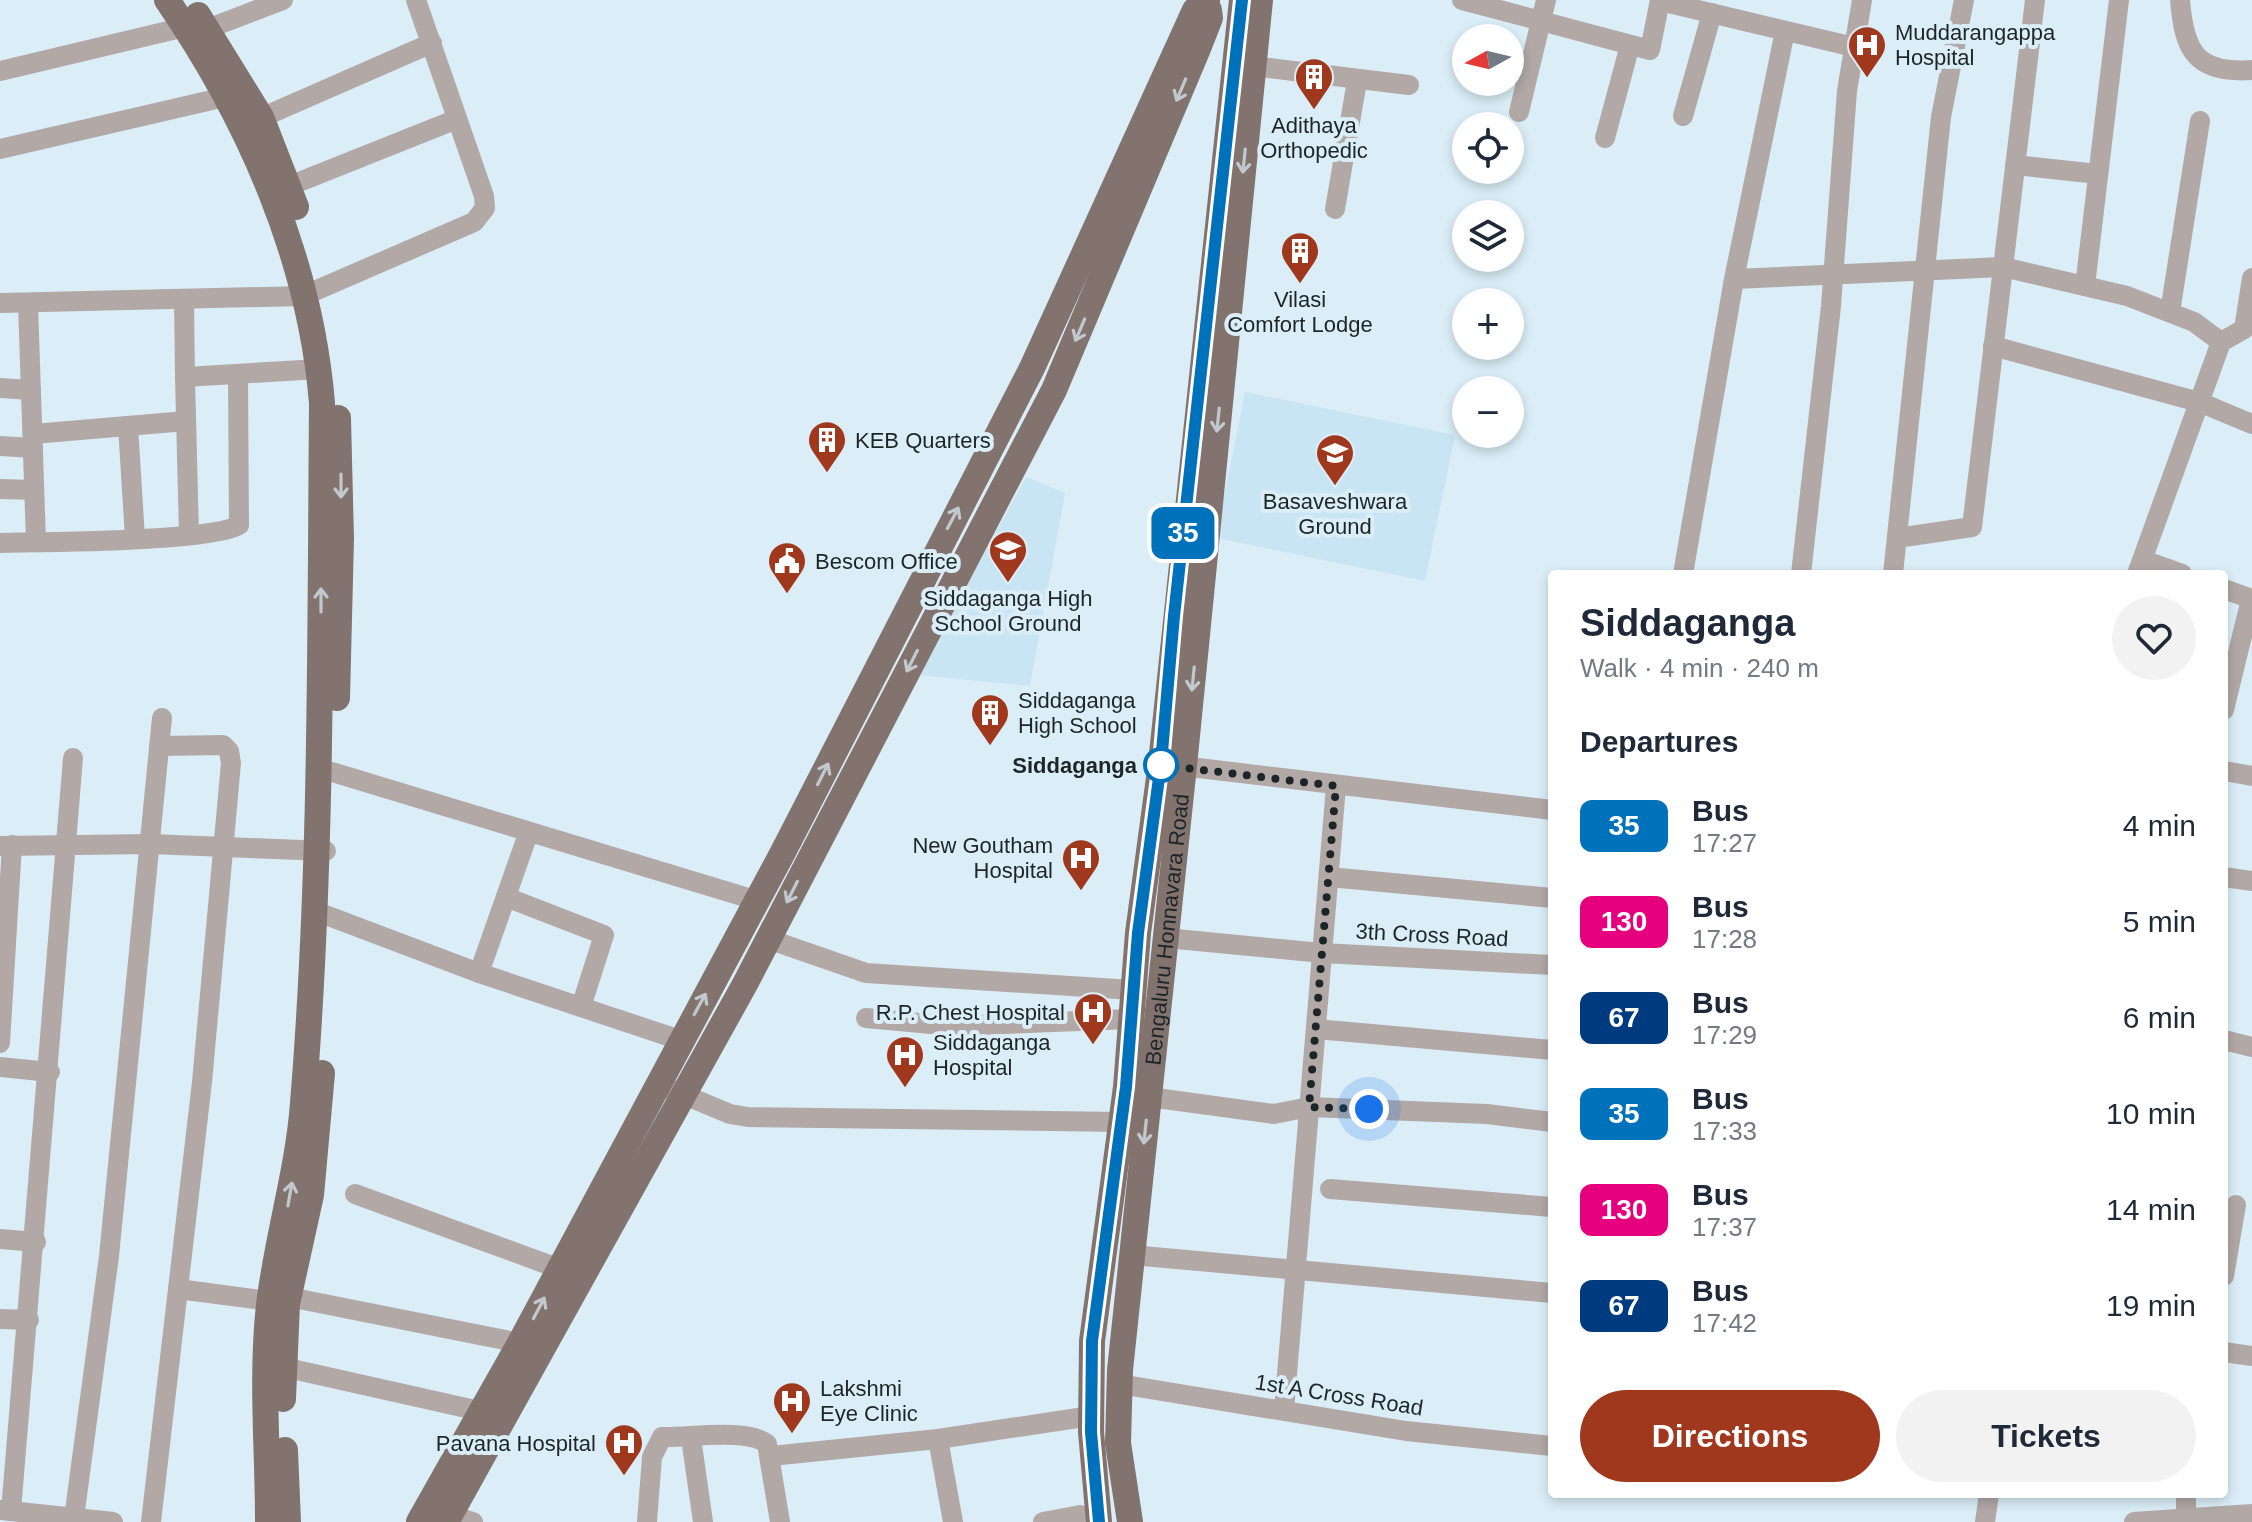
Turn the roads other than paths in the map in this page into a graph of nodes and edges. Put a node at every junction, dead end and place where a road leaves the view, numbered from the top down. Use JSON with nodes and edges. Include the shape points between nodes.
{"nodes":[{"id":1,"x":167,"y":0,"type":"edge"},
{"id":2,"x":188,"y":0,"type":"edge"},
{"id":3,"x":283,"y":0,"type":"edge"},
{"id":4,"x":416,"y":0,"type":"edge"},
{"id":5,"x":1208,"y":0,"type":"edge"},
{"id":6,"x":1242,"y":0,"type":"edge"},
{"id":7,"x":1260,"y":0,"type":"edge"},
{"id":8,"x":1462,"y":0,"type":"edge"},
{"id":9,"x":1546,"y":0,"type":"edge"},
{"id":10,"x":1660,"y":0,"type":"edge"},
{"id":11,"x":1862,"y":0,"type":"edge"},
{"id":12,"x":1964,"y":0,"type":"edge"},
{"id":13,"x":2035,"y":0,"type":"edge"},
{"id":14,"x":2119,"y":0,"type":"edge"},
{"id":15,"x":2180,"y":0,"type":"edge"},
{"id":16,"x":1712,"y":13,"type":"junction"},
{"id":17,"x":1541,"y":22,"type":"junction"},
{"id":18,"x":196,"y":28,"type":"junction"},
{"id":19,"x":1785,"y":31,"type":"junction"},
{"id":20,"x":432,"y":43,"type":"junction"},
{"id":21,"x":1630,"y":45,"type":"junction"},
{"id":22,"x":1854,"y":47,"type":"junction"},
{"id":23,"x":1197,"y":51,"type":"junction"},
{"id":24,"x":1253,"y":66,"type":"junction"},
{"id":25,"x":2252,"y":70,"type":"edge"},
{"id":26,"x":0,"y":71,"type":"edge"},
{"id":27,"x":1357,"y":81,"type":"junction"},
{"id":28,"x":1232,"y":85,"type":"junction"},
{"id":29,"x":1409,"y":85,"type":"dead end"},
{"id":30,"x":225,"y":97,"type":"junction"},
{"id":31,"x":1519,"y":112,"type":"dead end"},
{"id":32,"x":1683,"y":116,"type":"dead end"},
{"id":33,"x":457,"y":119,"type":"junction"},
{"id":34,"x":2200,"y":121,"type":"dead end"},
{"id":35,"x":252,"y":122,"type":"junction"},
{"id":36,"x":1605,"y":138,"type":"dead end"},
{"id":37,"x":0,"y":149,"type":"edge"},
{"id":38,"x":2015,"y":165,"type":"junction"},
{"id":39,"x":2098,"y":174,"type":"junction"},
{"id":40,"x":289,"y":186,"type":"junction"},
{"id":41,"x":1335,"y":209,"type":"dead end"},
{"id":42,"x":2003,"y":267,"type":"junction"},
{"id":43,"x":1926,"y":270,"type":"junction"},
{"id":44,"x":1833,"y":275,"type":"junction"},
{"id":45,"x":2252,"y":278,"type":"edge"},
{"id":46,"x":1734,"y":279,"type":"junction"},
{"id":47,"x":2085,"y":286,"type":"junction"},
{"id":48,"x":311,"y":294,"type":"junction"},
{"id":49,"x":184,"y":301,"type":"junction"},
{"id":50,"x":0,"y":303,"type":"edge"},
{"id":51,"x":28,"y":304,"type":"junction"},
{"id":52,"x":2170,"y":312,"type":"junction"},
{"id":53,"x":2221,"y":342,"type":"junction"},
{"id":54,"x":1993,"y":346,"type":"junction"},
{"id":55,"x":319,"y":369,"type":"junction"},
{"id":56,"x":238,"y":374,"type":"junction"},
{"id":57,"x":185,"y":377,"type":"junction"},
{"id":58,"x":0,"y":388,"type":"edge"},
{"id":59,"x":31,"y":390,"type":"junction"},
{"id":60,"x":2199,"y":402,"type":"junction"},
{"id":61,"x":186,"y":421,"type":"junction"},
{"id":62,"x":2252,"y":424,"type":"edge"},
{"id":63,"x":128,"y":426,"type":"junction"},
{"id":64,"x":33,"y":441,"type":"junction"},
{"id":65,"x":0,"y":446,"type":"edge"},
{"id":66,"x":0,"y":489,"type":"edge"},
{"id":67,"x":34,"y":490,"type":"junction"},
{"id":68,"x":189,"y":535,"type":"junction"},
{"id":69,"x":135,"y":538,"type":"junction"},
{"id":70,"x":1897,"y":538,"type":"junction"},
{"id":71,"x":36,"y":542,"type":"junction"},
{"id":72,"x":0,"y":543,"type":"edge"},
{"id":73,"x":2140,"y":567,"type":"edge"},
{"id":74,"x":1684,"y":570,"type":"edge"},
{"id":75,"x":1801,"y":570,"type":"edge"},
{"id":76,"x":1893,"y":570,"type":"edge"},
{"id":77,"x":2228,"y":590,"type":"edge"},
{"id":78,"x":2252,"y":599,"type":"edge"},
{"id":79,"x":2228,"y":694,"type":"edge"},
{"id":80,"x":162,"y":718,"type":"dead end"},
{"id":81,"x":159,"y":746,"type":"junction"},
{"id":82,"x":73,"y":758,"type":"dead end"},
{"id":83,"x":1173,"y":765,"type":"junction"},
{"id":84,"x":332,"y":772,"type":"junction"},
{"id":85,"x":2228,"y":772,"type":"edge"},
{"id":86,"x":2252,"y":776,"type":"edge"},
{"id":87,"x":1336,"y":786,"type":"junction"},
{"id":88,"x":1548,"y":810,"type":"edge"},
{"id":89,"x":528,"y":834,"type":"junction"},
{"id":90,"x":151,"y":844,"type":"junction"},
{"id":91,"x":67,"y":845,"type":"junction"},
{"id":92,"x":6,"y":846,"type":"edge"},
{"id":93,"x":225,"y":846,"type":"junction"},
{"id":94,"x":320,"y":850,"type":"junction"},
{"id":95,"x":1329,"y":877,"type":"junction"},
{"id":96,"x":2228,"y":878,"type":"edge"},
{"id":97,"x":2252,"y":881,"type":"edge"},
{"id":98,"x":506,"y":897,"type":"junction"},
{"id":99,"x":1548,"y":898,"type":"edge"},
{"id":100,"x":755,"y":900,"type":"junction"},
{"id":101,"x":323,"y":914,"type":"junction"},
{"id":102,"x":1166,"y":938,"type":"junction"},
{"id":103,"x":768,"y":939,"type":"junction"},
{"id":104,"x":1322,"y":953,"type":"junction"},
{"id":105,"x":1548,"y":965,"type":"edge"},
{"id":106,"x":479,"y":973,"type":"junction"},
{"id":107,"x":1133,"y":990,"type":"junction"},
{"id":108,"x":581,"y":1007,"type":"junction"},
{"id":109,"x":866,"y":1018,"type":"dead end"},
{"id":110,"x":1131,"y":1019,"type":"junction"},
{"id":111,"x":1316,"y":1029,"type":"junction"},
{"id":112,"x":680,"y":1040,"type":"junction"},
{"id":113,"x":2228,"y":1041,"type":"edge"},
{"id":114,"x":0,"y":1043,"type":"edge"},
{"id":115,"x":2252,"y":1047,"type":"edge"},
{"id":116,"x":1548,"y":1050,"type":"edge"},
{"id":117,"x":0,"y":1067,"type":"edge"},
{"id":118,"x":50,"y":1072,"type":"junction"},
{"id":119,"x":657,"y":1083,"type":"junction"},
{"id":120,"x":683,"y":1094,"type":"junction"},
{"id":121,"x":1149,"y":1097,"type":"junction"},
{"id":122,"x":1309,"y":1107,"type":"junction"},
{"id":123,"x":1121,"y":1122,"type":"junction"},
{"id":124,"x":1548,"y":1122,"type":"edge"},
{"id":125,"x":1330,"y":1189,"type":"dead end"},
{"id":126,"x":355,"y":1194,"type":"dead end"},
{"id":127,"x":2237,"y":1206,"type":"edge"},
{"id":128,"x":1548,"y":1207,"type":"edge"},
{"id":129,"x":0,"y":1239,"type":"edge"},
{"id":130,"x":36,"y":1242,"type":"junction"},
{"id":131,"x":2228,"y":1254,"type":"edge"},
{"id":132,"x":1132,"y":1255,"type":"junction"},
{"id":133,"x":560,"y":1269,"type":"junction"},
{"id":134,"x":1296,"y":1270,"type":"junction"},
{"id":135,"x":178,"y":1289,"type":"junction"},
{"id":136,"x":1548,"y":1293,"type":"edge"},
{"id":137,"x":279,"y":1299,"type":"junction"},
{"id":138,"x":0,"y":1319,"type":"edge"},
{"id":139,"x":29,"y":1320,"type":"junction"},
{"id":140,"x":520,"y":1343,"type":"junction"},
{"id":141,"x":2228,"y":1353,"type":"edge"},
{"id":142,"x":2252,"y":1356,"type":"edge"},
{"id":143,"x":283,"y":1367,"type":"junction"},
{"id":144,"x":1119,"y":1384,"type":"junction"},
{"id":145,"x":1284,"y":1410,"type":"junction"},
{"id":146,"x":493,"y":1413,"type":"junction"},
{"id":147,"x":1091,"y":1416,"type":"junction"},
{"id":148,"x":10,"y":1419,"type":"edge"},
{"id":149,"x":691,"y":1438,"type":"junction"},
{"id":150,"x":938,"y":1439,"type":"junction"},
{"id":151,"x":1548,"y":1446,"type":"edge"},
{"id":152,"x":771,"y":1456,"type":"junction"},
{"id":153,"x":1988,"y":1498,"type":"edge"},
{"id":154,"x":2186,"y":1498,"type":"edge"},
{"id":155,"x":6,"y":1510,"type":"edge"},
{"id":156,"x":2252,"y":1514,"type":"edge"},
{"id":157,"x":74,"y":1518,"type":"junction"},
{"id":158,"x":2186,"y":1518,"type":"junction"},
{"id":159,"x":1090,"y":1519,"type":"edge"},
{"id":160,"x":456,"y":1520,"type":"edge"},
{"id":161,"x":113,"y":1522,"type":"edge"},
{"id":162,"x":151,"y":1522,"type":"edge"},
{"id":163,"x":268,"y":1522,"type":"edge"},
{"id":164,"x":288,"y":1522,"type":"edge"},
{"id":165,"x":419,"y":1522,"type":"edge"},
{"id":166,"x":647,"y":1522,"type":"edge"},
{"id":167,"x":703,"y":1522,"type":"edge"},
{"id":168,"x":780,"y":1522,"type":"edge"},
{"id":169,"x":953,"y":1522,"type":"edge"},
{"id":170,"x":1043,"y":1522,"type":"edge"},
{"id":171,"x":1130,"y":1522,"type":"edge"},
{"id":172,"x":1985,"y":1522,"type":"edge"},
{"id":173,"x":2134,"y":1522,"type":"edge"}],
"edges":[{"from":1,"to":18,"type":"main road"},
{"from":2,"to":18,"type":"main road"},
{"from":3,"to":18,"type":"street"},
{"from":4,"to":20,"type":"street"},
{"from":5,"to":23,"type":"main road","via":[[1210,18]]},
{"from":100,"to":5,"type":"main road","one_way":true,"via":[[1032,368],[1195,10]]},
{"from":6,"to":28,"type":"main road","name":"Bengaluru Honnavara Road"},
{"from":7,"to":24,"type":"main road","name":"Bengaluru Honnavara Road"},
{"from":8,"to":17,"type":"street"},
{"from":9,"to":17,"type":"street"},
{"from":10,"to":16,"type":"street"},
{"from":10,"to":21,"type":"street","via":[[1650,50]]},
{"from":11,"to":22,"type":"street"},
{"from":12,"to":43,"type":"street","via":[[1941,117]]},
{"from":13,"to":38,"type":"street"},
{"from":14,"to":39,"type":"street"},
{"from":15,"to":25,"type":"street","via":[[2182,34],[2193,53],[2208,65]]},
{"from":16,"to":19,"type":"street"},
{"from":16,"to":32,"type":"street"},
{"from":17,"to":21,"type":"street"},
{"from":17,"to":31,"type":"street"},
{"from":18,"to":26,"type":"street"},
{"from":18,"to":30,"type":"main road"},
{"from":18,"to":35,"type":"main road"},
{"from":19,"to":22,"type":"street"},
{"from":19,"to":46,"type":"street"},
{"from":20,"to":33,"type":"street"},
{"from":20,"to":35,"type":"street"},
{"from":21,"to":36,"type":"street"},
{"from":22,"to":44,"type":"street"},
{"from":23,"to":28,"type":"main road","via":[[1220,49]]},
{"from":23,"to":103,"type":"main road","one_way":true,"via":[[1054,390]]},
{"from":24,"to":27,"type":"street"},
{"from":24,"to":83,"type":"main road","name":"Bengaluru Honnavara Road","one_way":true},
{"from":27,"to":29,"type":"street"},
{"from":27,"to":41,"type":"street"},
{"from":28,"to":83,"type":"main road","name":"Bengaluru Honnavara Road","via":[[1174,616]]},
{"from":30,"to":35,"type":"main road"},
{"from":30,"to":37,"type":"street"},
{"from":33,"to":40,"type":"street"},
{"from":33,"to":48,"type":"street","via":[[484,196],[485,208],[474,222]]},
{"from":34,"to":52,"type":"street"},
{"from":35,"to":40,"type":"main road"},
{"from":35,"to":48,"type":"main road"},
{"from":38,"to":39,"type":"street"},
{"from":38,"to":42,"type":"street"},
{"from":39,"to":47,"type":"street"},
{"from":40,"to":48,"type":"main road"},
{"from":42,"to":43,"type":"street"},
{"from":42,"to":47,"type":"street"},
{"from":42,"to":54,"type":"street"},
{"from":43,"to":44,"type":"street"},
{"from":43,"to":70,"type":"street"},
{"from":44,"to":46,"type":"street"},
{"from":44,"to":75,"type":"street"},
{"from":45,"to":53,"type":"street","via":[[2244,329]]},
{"from":46,"to":74,"type":"street"},
{"from":47,"to":52,"type":"street"},
{"from":48,"to":49,"type":"street"},
{"from":48,"to":55,"type":"main road"},
{"from":48,"to":84,"type":"main road","one_way":true,"via":[[334,377],[341,467]]},
{"from":49,"to":51,"type":"street"},
{"from":49,"to":57,"type":"street"},
{"from":50,"to":51,"type":"street"},
{"from":51,"to":59,"type":"street"},
{"from":52,"to":53,"type":"street"},
{"from":53,"to":60,"type":"street"},
{"from":54,"to":60,"type":"street"},
{"from":54,"to":70,"type":"street","via":[[1972,527]]},
{"from":55,"to":56,"type":"street"},
{"from":94,"to":55,"type":"main road","one_way":true},
{"from":56,"to":57,"type":"street"},
{"from":56,"to":68,"type":"street","via":[[239,525]]},
{"from":57,"to":61,"type":"street"},
{"from":58,"to":59,"type":"street"},
{"from":59,"to":64,"type":"street"},
{"from":60,"to":62,"type":"street"},
{"from":60,"to":73,"type":"street"},
{"from":61,"to":63,"type":"street"},
{"from":61,"to":68,"type":"street"},
{"from":63,"to":64,"type":"street"},
{"from":63,"to":69,"type":"street"},
{"from":64,"to":65,"type":"street"},
{"from":64,"to":67,"type":"street"},
{"from":66,"to":67,"type":"street"},
{"from":67,"to":71,"type":"street"},
{"from":68,"to":69,"type":"street"},
{"from":69,"to":71,"type":"street"},
{"from":70,"to":76,"type":"street"},
{"from":71,"to":72,"type":"street"},
{"from":77,"to":78,"type":"street"},
{"from":78,"to":79,"type":"street"},
{"from":80,"to":81,"type":"street"},
{"from":81,"to":90,"type":"street"},
{"from":81,"to":93,"type":"street","via":[[223,745],[229,751]]},
{"from":82,"to":91,"type":"street"},
{"from":83,"to":87,"type":"street"},
{"from":83,"to":102,"type":"main road","name":"Bengaluru Honnavara Road"},
{"from":83,"to":107,"type":"main road","name":"Bengaluru Honnavara Road"},
{"from":84,"to":89,"type":"street"},
{"from":84,"to":94,"type":"main road"},
{"from":85,"to":86,"type":"street"},
{"from":87,"to":88,"type":"street"},
{"from":87,"to":95,"type":"street"},
{"from":89,"to":98,"type":"street"},
{"from":89,"to":100,"type":"street"},
{"from":90,"to":91,"type":"street"},
{"from":90,"to":93,"type":"street"},
{"from":90,"to":157,"type":"street","via":[[108,1271]]},
{"from":91,"to":92,"type":"street"},
{"from":91,"to":118,"type":"street"},
{"from":92,"to":114,"type":"street"},
{"from":93,"to":94,"type":"street"},
{"from":93,"to":135,"type":"street"},
{"from":94,"to":101,"type":"main road"},
{"from":137,"to":94,"type":"main road","one_way":true,"via":[[303,1103]]},
{"from":95,"to":99,"type":"street"},
{"from":95,"to":104,"type":"street"},
{"from":96,"to":97,"type":"street"},
{"from":98,"to":106,"type":"street"},
{"from":98,"to":108,"type":"street","via":[[604,935]]},
{"from":112,"to":100,"type":"main road","one_way":true},
{"from":101,"to":106,"type":"street"},
{"from":101,"to":137,"type":"main road","via":[[320,1118],[311,1195]]},
{"from":102,"to":104,"type":"street","name":"3th Cross Road"},
{"from":102,"to":121,"type":"main road","name":"Bengaluru Honnavara Road"},
{"from":103,"to":107,"type":"street","via":[[866,973]]},
{"from":103,"to":120,"type":"main road"},
{"from":104,"to":105,"type":"street","name":"3th Cross Road"},
{"from":104,"to":111,"type":"street"},
{"from":106,"to":108,"type":"street"},
{"from":107,"to":110,"type":"main road","name":"Bengaluru Honnavara Road"},
{"from":108,"to":112,"type":"street"},
{"from":109,"to":110,"type":"street","via":[[940,1026]]},
{"from":110,"to":123,"type":"main road","name":"Bengaluru Honnavara Road"},
{"from":111,"to":116,"type":"street"},
{"from":111,"to":122,"type":"street"},
{"from":112,"to":119,"type":"main road"},
{"from":113,"to":115,"type":"street"},
{"from":117,"to":118,"type":"street"},
{"from":118,"to":130,"type":"street"},
{"from":119,"to":120,"type":"street"},
{"from":119,"to":133,"type":"main road"},
{"from":120,"to":123,"type":"street","via":[[748,1117]]},
{"from":120,"to":146,"type":"main road"},
{"from":121,"to":122,"type":"street","via":[[1274,1114]]},
{"from":121,"to":132,"type":"main road","name":"Bengaluru Honnavara Road","one_way":true},
{"from":122,"to":124,"type":"street"},
{"from":122,"to":134,"type":"street"},
{"from":123,"to":147,"type":"main road","name":"Bengaluru Honnavara Road","via":[[1092,1341]]},
{"from":125,"to":128,"type":"street"},
{"from":126,"to":133,"type":"street"},
{"from":127,"to":131,"type":"street"},
{"from":129,"to":130,"type":"street"},
{"from":130,"to":139,"type":"street"},
{"from":132,"to":134,"type":"street"},
{"from":132,"to":144,"type":"main road","name":"Bengaluru Honnavara Road"},
{"from":140,"to":133,"type":"main road","one_way":true},
{"from":134,"to":136,"type":"street"},
{"from":134,"to":145,"type":"street"},
{"from":135,"to":137,"type":"street"},
{"from":135,"to":162,"type":"street"},
{"from":137,"to":140,"type":"street"},
{"from":137,"to":143,"type":"main road"},
{"from":137,"to":163,"type":"main road","via":[[264,1355]]},
{"from":138,"to":139,"type":"street"},
{"from":139,"to":148,"type":"street"},
{"from":140,"to":146,"type":"main road"},
{"from":141,"to":142,"type":"street"},
{"from":143,"to":146,"type":"street"},
{"from":143,"to":164,"type":"main road"},
{"from":144,"to":145,"type":"street","name":"1st A Cross Road"},
{"from":144,"to":171,"type":"main road","name":"Bengaluru Honnavara Road","via":[[1118,1443]]},
{"from":145,"to":151,"type":"street","name":"1st A Cross Road","via":[[1450,1437]]},
{"from":146,"to":160,"type":"main road"},
{"from":146,"to":165,"type":"main road"},
{"from":147,"to":150,"type":"street"},
{"from":147,"to":159,"type":"main road","name":"Bengaluru Honnavara Road"},
{"from":148,"to":155,"type":"street"},
{"from":149,"to":152,"type":"street","via":[[758,1437]]},
{"from":149,"to":166,"type":"street","via":[[662,1437],[652,1457]]},
{"from":149,"to":167,"type":"street"},
{"from":150,"to":152,"type":"street"},
{"from":150,"to":169,"type":"street"},
{"from":152,"to":168,"type":"street"},
{"from":153,"to":172,"type":"street"},
{"from":154,"to":158,"type":"street"},
{"from":155,"to":157,"type":"street"},
{"from":156,"to":158,"type":"street"},
{"from":157,"to":161,"type":"street"},
{"from":158,"to":173,"type":"street"},
{"from":159,"to":170,"type":"street"}]}
